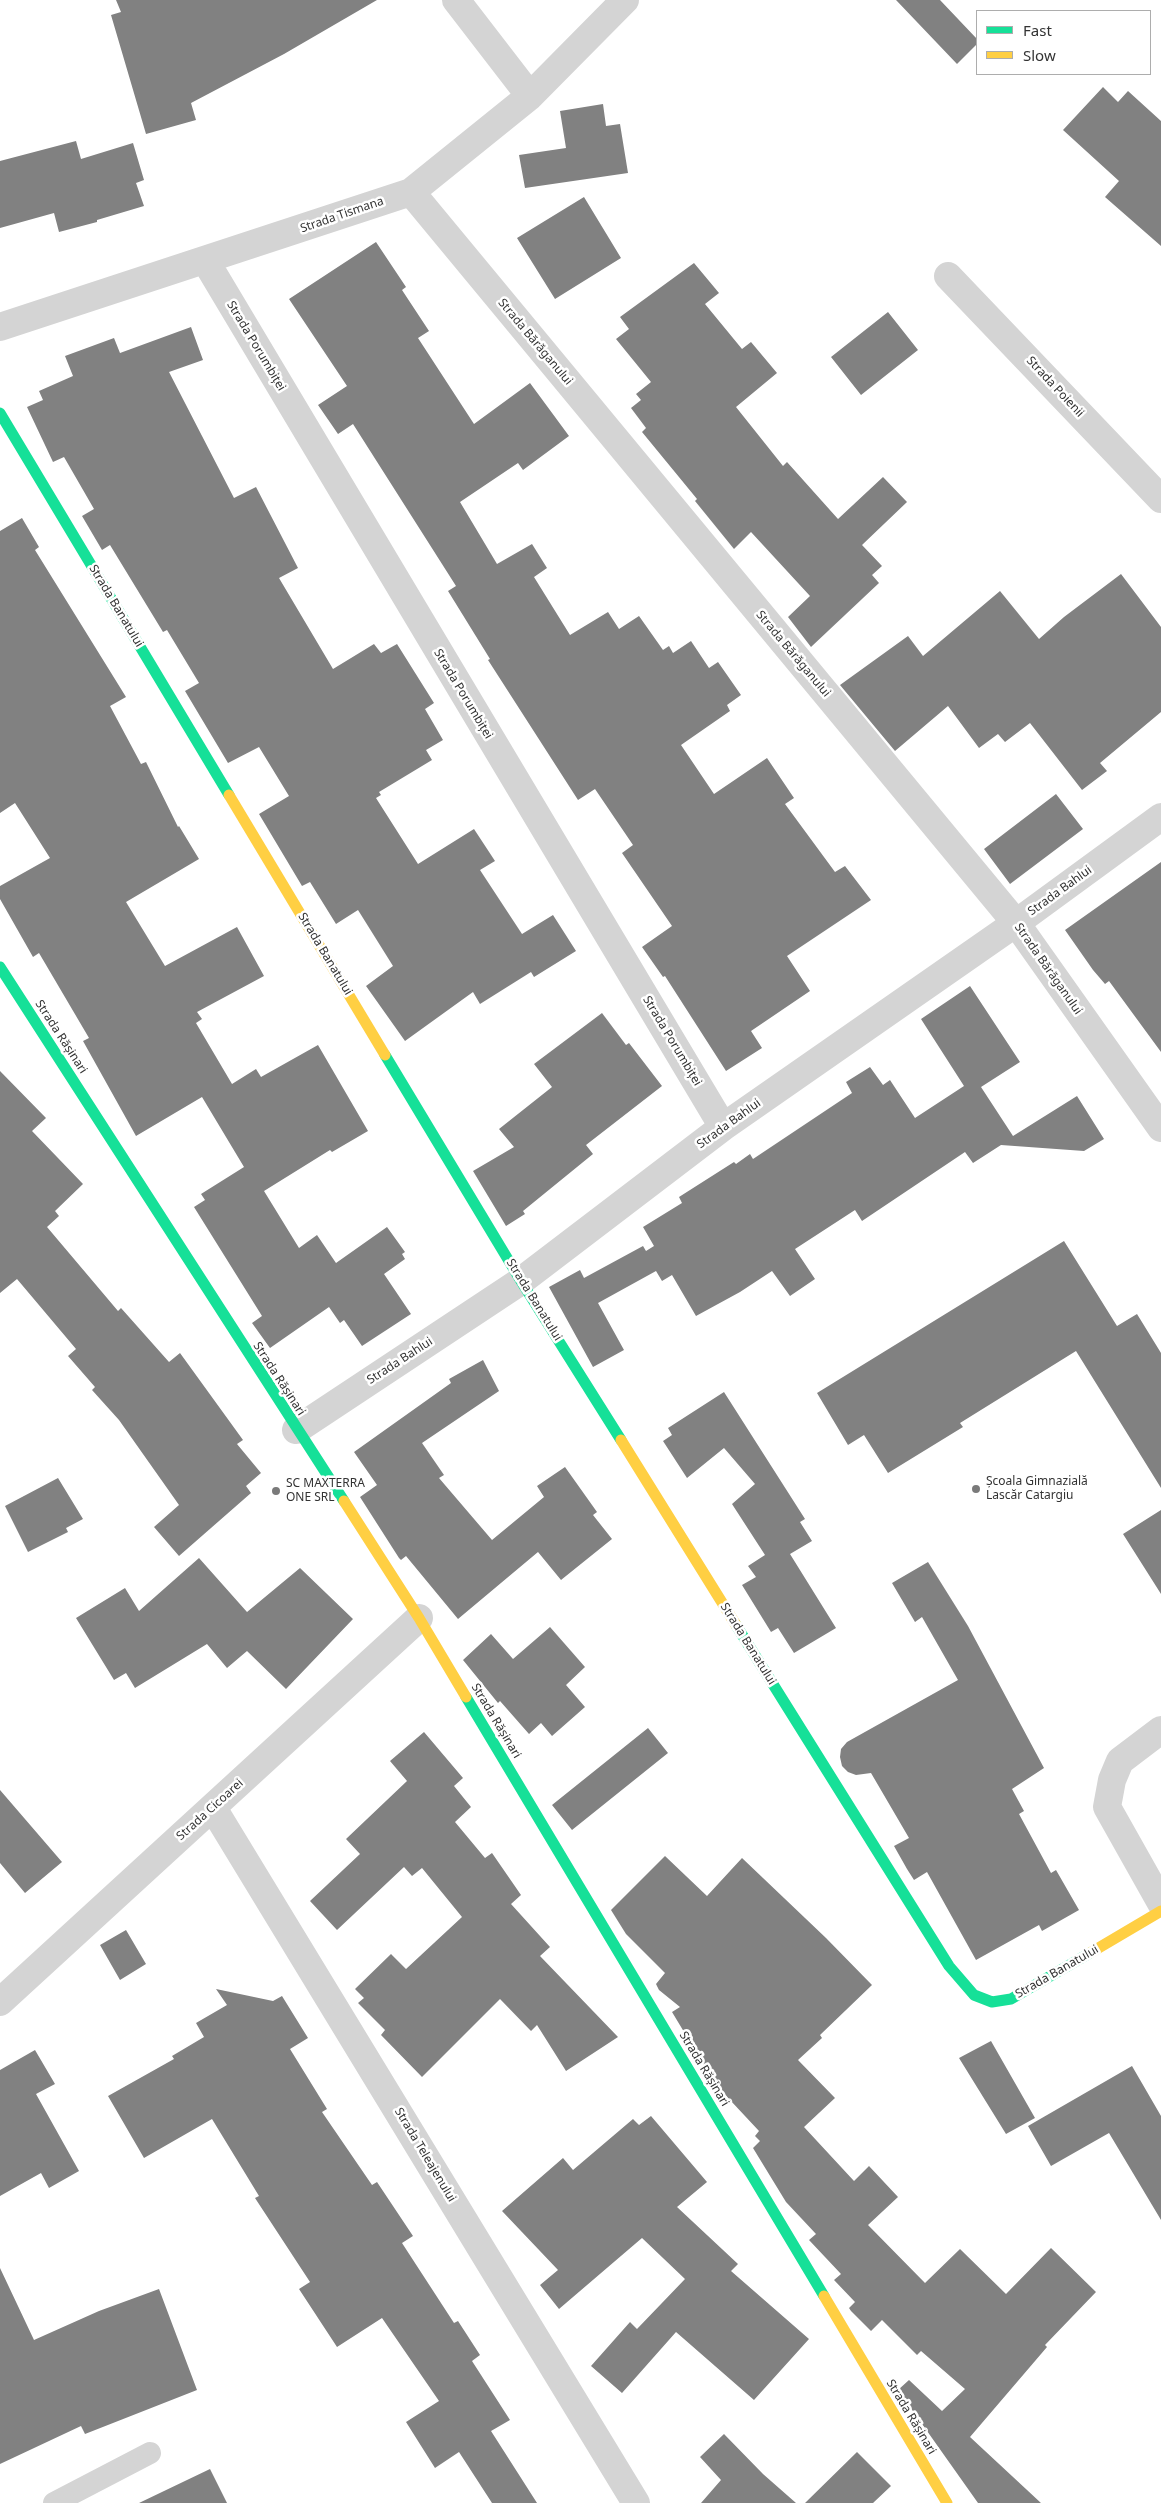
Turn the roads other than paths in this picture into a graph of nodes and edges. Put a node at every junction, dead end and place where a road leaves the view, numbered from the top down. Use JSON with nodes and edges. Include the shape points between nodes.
{"nodes":[{"id":1,"x":456,"y":0,"type":"edge"},
{"id":2,"x":625,"y":0,"type":"edge"},
{"id":3,"x":530,"y":96,"type":"junction"},
{"id":4,"x":411,"y":192,"type":"junction"},
{"id":5,"x":206,"y":260,"type":"junction"},
{"id":6,"x":948,"y":276,"type":"dead end"},
{"id":7,"x":0,"y":327,"type":"edge"},
{"id":8,"x":0,"y":413,"type":"edge"},
{"id":9,"x":1161,"y":499,"type":"edge"},
{"id":10,"x":1161,"y":818,"type":"edge"},
{"id":11,"x":1016,"y":923,"type":"junction"},
{"id":12,"x":0,"y":967,"type":"edge"},
{"id":13,"x":723,"y":1127,"type":"junction"},
{"id":14,"x":1161,"y":1128,"type":"edge"},
{"id":15,"x":522,"y":1281,"type":"junction"},
{"id":16,"x":296,"y":1430,"type":"junction"},
{"id":17,"x":419,"y":1618,"type":"junction"},
{"id":18,"x":1154,"y":1735,"type":"edge"},
{"id":19,"x":213,"y":1808,"type":"junction"},
{"id":20,"x":1161,"y":1903,"type":"edge"},
{"id":21,"x":1161,"y":1911,"type":"edge"},
{"id":22,"x":0,"y":2002,"type":"edge"},
{"id":23,"x":150,"y":2453,"type":"dead end"},
{"id":24,"x":54,"y":2503,"type":"edge"},
{"id":25,"x":636,"y":2503,"type":"edge"},
{"id":26,"x":947,"y":2503,"type":"edge"}],
"edges":[{"from":1,"to":3,"type":"street"},
{"from":2,"to":3,"type":"street","name":"Strada Tismana"},
{"from":3,"to":4,"type":"street","name":"Strada Tismana"},
{"from":4,"to":5,"type":"street","name":"Strada Tismana"},
{"from":4,"to":11,"type":"street","name":"Strada Bărăganului"},
{"from":5,"to":7,"type":"street","name":"Strada Tismana"},
{"from":5,"to":13,"type":"street","name":"Strada Porumbiței"},
{"from":6,"to":9,"type":"street","name":"Strada Poienii"},
{"from":8,"to":15,"type":"street","name":"Strada Banatului"},
{"from":10,"to":11,"type":"street","name":"Strada Bahlui"},
{"from":11,"to":13,"type":"street","name":"Strada Bahlui"},
{"from":11,"to":14,"type":"street","name":"Strada Bărăganului"},
{"from":12,"to":16,"type":"street","name":"Strada Rășinari"},
{"from":13,"to":15,"type":"street","name":"Strada Bahlui"},
{"from":15,"to":16,"type":"street","name":"Strada Bahlui"},
{"from":15,"to":21,"type":"street","name":"Strada Banatului","via":[[949,1966],[974,1995],[992,2002],[1010,1999]]},
{"from":16,"to":17,"type":"street","name":"Strada Rășinari"},
{"from":17,"to":19,"type":"street","name":"Strada Cicoarei"},
{"from":17,"to":26,"type":"street","name":"Strada Rășinari"},
{"from":18,"to":20,"type":"street","via":[[1120,1761],[1112,1780],[1107,1807]]},
{"from":19,"to":22,"type":"street","name":"Strada Cicoarei"},
{"from":19,"to":25,"type":"street","name":"Strada Teleajenului"},
{"from":23,"to":24,"type":"lane"}]}
